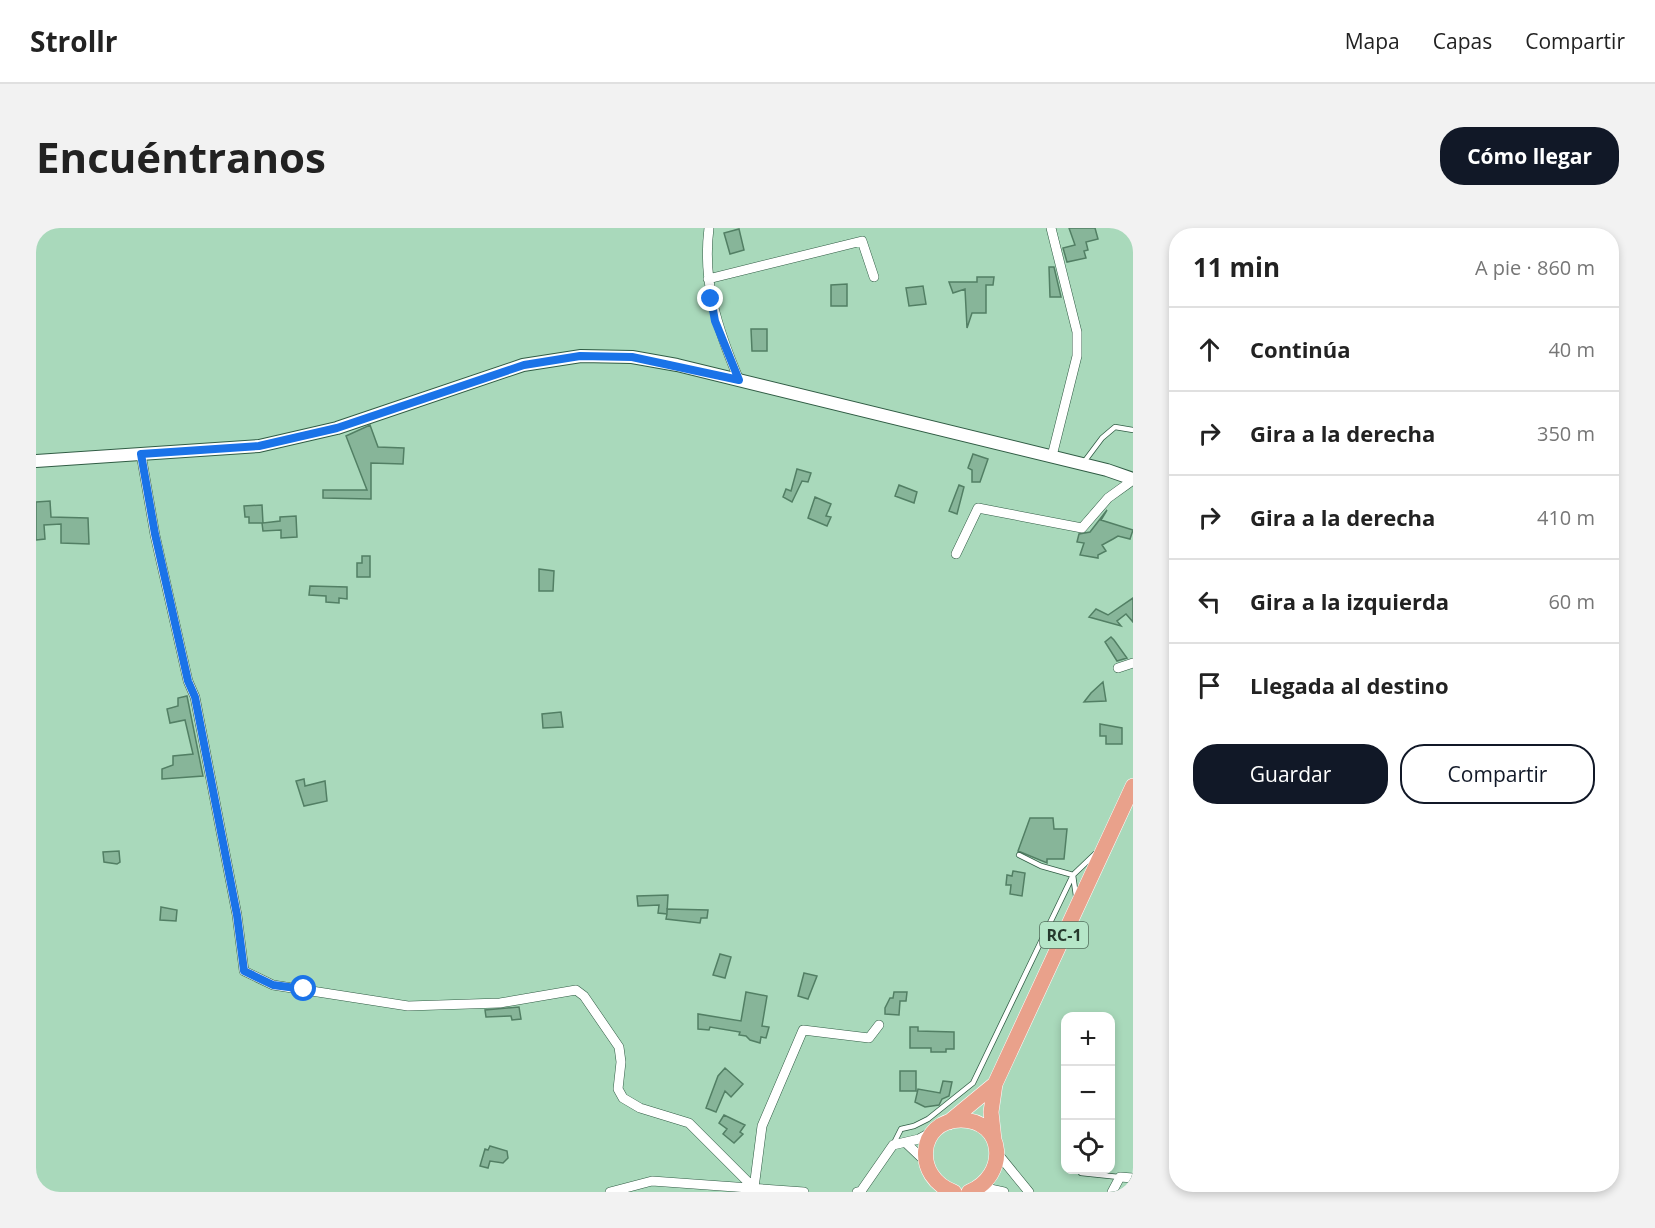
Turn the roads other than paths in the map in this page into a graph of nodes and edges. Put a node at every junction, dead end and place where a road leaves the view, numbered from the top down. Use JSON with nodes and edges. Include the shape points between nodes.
{"nodes":[{"id":1,"x":709,"y":228,"type":"edge"},
{"id":2,"x":1051,"y":228,"type":"edge"},
{"id":3,"x":874,"y":277,"type":"dead end"},
{"id":4,"x":708,"y":279,"type":"junction"},
{"id":5,"x":739,"y":380,"type":"junction"},
{"id":6,"x":1133,"y":430,"type":"edge"},
{"id":7,"x":141,"y":454,"type":"junction"},
{"id":8,"x":1052,"y":456,"type":"junction"},
{"id":9,"x":36,"y":461,"type":"edge"},
{"id":10,"x":1082,"y":464,"type":"junction"},
{"id":11,"x":1133,"y":479,"type":"edge"},
{"id":12,"x":956,"y":554,"type":"dead end"},
{"id":13,"x":1133,"y":663,"type":"edge"},
{"id":14,"x":1118,"y":668,"type":"dead end"},
{"id":15,"x":1133,"y":786,"type":"edge"},
{"id":16,"x":1109,"y":839,"type":"junction"},
{"id":17,"x":1019,"y":855,"type":"dead end"},
{"id":18,"x":1073,"y":875,"type":"junction"},
{"id":19,"x":1077,"y":908,"type":"junction"},
{"id":20,"x":879,"y":1025,"type":"dead end"},
{"id":21,"x":995,"y":1084,"type":"junction"},
{"id":22,"x":950,"y":1122,"type":"junction"},
{"id":23,"x":935,"y":1131,"type":"junction"},
{"id":24,"x":904,"y":1142,"type":"junction"},
{"id":25,"x":893,"y":1145,"type":"junction"},
{"id":26,"x":996,"y":1147,"type":"junction"},
{"id":27,"x":925,"y":1161,"type":"junction"},
{"id":28,"x":1091,"y":1174,"type":"edge"},
{"id":29,"x":1120,"y":1177,"type":"junction"},
{"id":30,"x":1133,"y":1178,"type":"edge"},
{"id":31,"x":932,"y":1186,"type":"edge"},
{"id":32,"x":754,"y":1188,"type":"junction"},
{"id":33,"x":975,"y":1190,"type":"edge"},
{"id":34,"x":610,"y":1192,"type":"edge"},
{"id":35,"x":804,"y":1192,"type":"edge"},
{"id":36,"x":857,"y":1192,"type":"edge"},
{"id":37,"x":954,"y":1192,"type":"edge"},
{"id":38,"x":1004,"y":1192,"type":"edge"},
{"id":39,"x":1029,"y":1192,"type":"edge"},
{"id":40,"x":1112,"y":1192,"type":"edge"}],
"edges":[{"from":1,"to":4,"type":"street"},
{"from":2,"to":8,"type":"street","via":[[1077,332],[1077,356]]},
{"from":3,"to":4,"type":"street","via":[[862,240]]},
{"from":4,"to":5,"type":"street","via":[[715,321]]},
{"from":5,"to":7,"type":"street","via":[[632,357],[580,356],[524,365],[337,428],[269,444]]},
{"from":5,"to":8,"type":"street"},
{"from":6,"to":10,"type":"lane","via":[[1115,427]]},
{"from":7,"to":9,"type":"street"},
{"from":7,"to":32,"type":"street","via":[[155,534],[195,697],[244,971],[273,985],[408,1006],[500,1003],[576,990],[619,1047],[618,1089],[623,1098],[640,1108],[688,1123]]},
{"from":8,"to":10,"type":"street"},
{"from":10,"to":11,"type":"street"},
{"from":11,"to":12,"type":"street","via":[[1108,498],[1082,528],[978,508]]},
{"from":13,"to":14,"type":"street"},
{"from":15,"to":16,"type":"main road","number":"RC-1"},
{"from":16,"to":18,"type":"lane"},
{"from":16,"to":19,"type":"main road","number":"RC-1"},
{"from":17,"to":18,"type":"lane"},
{"from":18,"to":19,"type":"lane"},
{"from":18,"to":25,"type":"lane","via":[[973,1083],[928,1119],[901,1129]]},
{"from":19,"to":21,"type":"main road","number":"RC-1"},
{"from":20,"to":32,"type":"street","via":[[869,1038],[803,1030],[762,1126]]},
{"from":21,"to":22,"type":"main road","number":"RC-1"},
{"from":21,"to":26,"type":"main road","number":"RC-1","via":[[992,1112]]},
{"from":22,"to":23,"type":"main road","number":"RC-1"},
{"from":22,"to":26,"type":"main road","via":[[976,1123]]},
{"from":23,"to":24,"type":"street"},
{"from":23,"to":27,"type":"main road","via":[[925,1149]]},
{"from":24,"to":25,"type":"street"},
{"from":24,"to":27,"type":"street"},
{"from":25,"to":36,"type":"street"},
{"from":26,"to":33,"type":"main road","number":"RC-1","via":[[992,1176]]},
{"from":26,"to":39,"type":"street"},
{"from":27,"to":31,"type":"main road"},
{"from":28,"to":29,"type":"lane"},
{"from":29,"to":30,"type":"street"},
{"from":29,"to":40,"type":"street"},
{"from":31,"to":37,"type":"main road"},
{"from":32,"to":34,"type":"street","via":[[652,1181]]},
{"from":32,"to":35,"type":"street"},
{"from":33,"to":38,"type":"street"}]}
